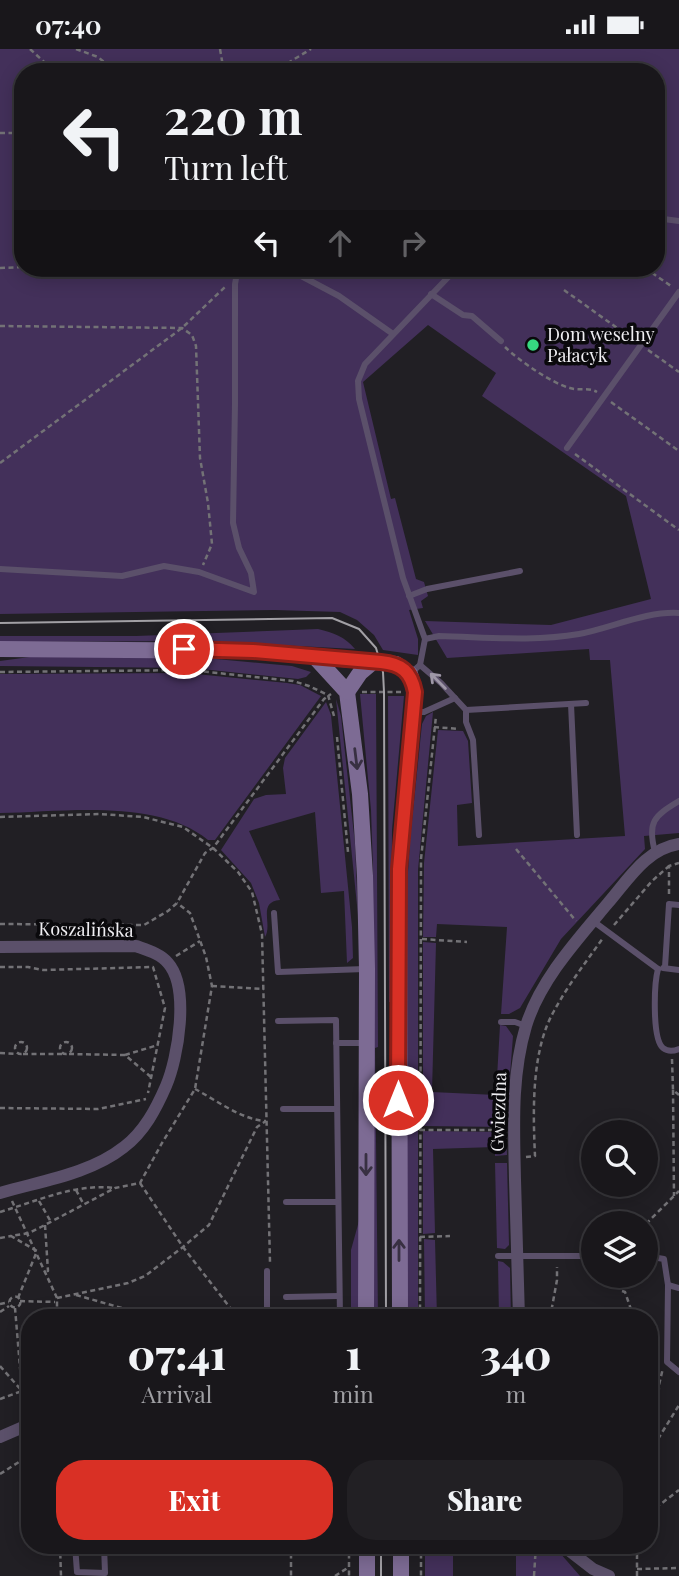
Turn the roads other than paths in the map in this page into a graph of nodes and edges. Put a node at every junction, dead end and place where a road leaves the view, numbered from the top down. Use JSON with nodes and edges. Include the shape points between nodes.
{"nodes":[{"id":1,"x":236,"y":277,"type":"edge"},
{"id":2,"x":302,"y":277,"type":"edge"},
{"id":3,"x":448,"y":277,"type":"edge"},
{"id":4,"x":679,"y":292,"type":"edge"},
{"id":5,"x":431,"y":294,"type":"junction"},
{"id":6,"x":393,"y":334,"type":"junction"},
{"id":7,"x":500,"y":341,"type":"road end"},
{"id":8,"x":567,"y":448,"type":"road end"},
{"id":9,"x":0,"y":569,"type":"edge"},
{"id":10,"x":520,"y":571,"type":"dead end"},
{"id":11,"x":409,"y":596,"type":"junction"},
{"id":12,"x":679,"y":611,"type":"edge"},
{"id":13,"x":425,"y":639,"type":"junction"},
{"id":14,"x":0,"y":649,"type":"edge"},
{"id":15,"x":314,"y":656,"type":"junction"},
{"id":16,"x":373,"y":662,"type":"junction"},
{"id":17,"x":415,"y":670,"type":"junction"},
{"id":18,"x":347,"y":692,"type":"junction"},
{"id":19,"x":455,"y":698,"type":"junction"},
{"id":20,"x":586,"y":703,"type":"dead end"},
{"id":21,"x":571,"y":704,"type":"junction"},
{"id":22,"x":466,"y":710,"type":"junction"},
{"id":23,"x":412,"y":713,"type":"junction"},
{"id":24,"x":679,"y":801,"type":"edge"},
{"id":25,"x":479,"y":835,"type":"dead end"},
{"id":26,"x":577,"y":835,"type":"dead end"},
{"id":27,"x":679,"y":844,"type":"edge"},
{"id":28,"x":655,"y":852,"type":"junction"},
{"id":29,"x":679,"y":905,"type":"edge"},
{"id":30,"x":274,"y":913,"type":"dead end"},
{"id":31,"x":589,"y":925,"type":"junction"},
{"id":32,"x":0,"y":947,"type":"edge"},
{"id":33,"x":662,"y":968,"type":"junction"},
{"id":34,"x":366,"y":969,"type":"junction"},
{"id":35,"x":679,"y":970,"type":"edge"},
{"id":36,"x":278,"y":1021,"type":"dead end"},
{"id":37,"x":501,"y":1022,"type":"dead end"},
{"id":38,"x":526,"y":1026,"type":"junction"},
{"id":39,"x":336,"y":1043,"type":"junction"},
{"id":40,"x":366,"y":1043,"type":"junction"},
{"id":41,"x":676,"y":1050,"type":"edge"},
{"id":42,"x":283,"y":1109,"type":"dead end"},
{"id":43,"x":337,"y":1109,"type":"junction"},
{"id":44,"x":4,"y":1192,"type":"edge"},
{"id":45,"x":286,"y":1202,"type":"dead end"},
{"id":46,"x":337,"y":1202,"type":"junction"},
{"id":47,"x":498,"y":1256,"type":"dead end"},
{"id":48,"x":581,"y":1256,"type":"edge"},
{"id":49,"x":517,"y":1257,"type":"junction"},
{"id":50,"x":658,"y":1258,"type":"edge"},
{"id":51,"x":267,"y":1271,"type":"road end"},
{"id":52,"x":668,"y":1285,"type":"junction"},
{"id":53,"x":679,"y":1288,"type":"edge"},
{"id":54,"x":340,"y":1296,"type":"junction"},
{"id":55,"x":285,"y":1297,"type":"dead end"},
{"id":56,"x":267,"y":1309,"type":"edge"},
{"id":57,"x":340,"y":1309,"type":"edge"},
{"id":58,"x":366,"y":1309,"type":"edge"},
{"id":59,"x":400,"y":1309,"type":"edge"},
{"id":60,"x":519,"y":1309,"type":"edge"},
{"id":61,"x":679,"y":1372,"type":"edge"},
{"id":62,"x":21,"y":1427,"type":"edge"},
{"id":63,"x":0,"y":1437,"type":"edge"},
{"id":64,"x":76,"y":1554,"type":"edge"},
{"id":65,"x":104,"y":1554,"type":"edge"},
{"id":66,"x":367,"y":1554,"type":"edge"},
{"id":67,"x":401,"y":1554,"type":"edge"},
{"id":68,"x":571,"y":1554,"type":"edge"},
{"id":69,"x":591,"y":1573,"type":"edge"},
{"id":70,"x":367,"y":1576,"type":"edge"},
{"id":71,"x":401,"y":1576,"type":"edge"},
{"id":72,"x":609,"y":1576,"type":"edge"}],
"edges":[{"from":1,"to":9,"type":"lane","via":[[233,523],[254,592],[199,572],[164,566],[122,576]]},
{"from":2,"to":6,"type":"lane","via":[[339,296]]},
{"from":3,"to":5,"type":"lane"},
{"from":4,"to":8,"type":"lane"},
{"from":5,"to":6,"type":"lane"},
{"from":5,"to":7,"type":"lane","via":[[471,316]]},
{"from":6,"to":11,"type":"lane","via":[[365,364],[358,381],[359,399]]},
{"from":10,"to":11,"type":"lane"},
{"from":11,"to":13,"type":"lane"},
{"from":12,"to":13,"type":"lane","via":[[578,634]]},
{"from":13,"to":17,"type":"lane"},
{"from":14,"to":15,"type":"street","via":[[184,649]]},
{"from":15,"to":16,"type":"street"},
{"from":15,"to":18,"type":"street"},
{"from":16,"to":17,"type":"street"},
{"from":16,"to":18,"type":"street"},
{"from":19,"to":17,"type":"lane","one_way":true},
{"from":17,"to":23,"type":"street"},
{"from":18,"to":34,"type":"street","one_way":true,"via":[[360,794]]},
{"from":19,"to":22,"type":"lane"},
{"from":19,"to":23,"type":"lane"},
{"from":20,"to":21,"type":"lane"},
{"from":21,"to":22,"type":"lane"},
{"from":21,"to":26,"type":"lane"},
{"from":22,"to":25,"type":"lane","via":[[473,740]]},
{"from":59,"to":23,"type":"street","one_way":true,"via":[[399,869]]},
{"from":24,"to":28,"type":"lane","via":[[656,817],[651,828]]},
{"from":27,"to":28,"type":"street","name":"Gwiezdna"},
{"from":28,"to":31,"type":"street","name":"Gwiezdna"},
{"from":29,"to":33,"type":"lane","via":[[669,904]]},
{"from":30,"to":34,"type":"lane","via":[[278,972]]},
{"from":31,"to":33,"type":"lane","via":[[608,932]]},
{"from":31,"to":38,"type":"street","name":"Gwiezdna","via":[[543,987]]},
{"from":32,"to":44,"type":"street","name":"Koszalińska","via":[[136,946],[168,962],[181,995],[166,1085],[136,1137],[84,1169]]},
{"from":33,"to":35,"type":"lane"},
{"from":33,"to":41,"type":"lane","via":[[655,980],[656,1038],[662,1047]]},
{"from":34,"to":40,"type":"street"},
{"from":36,"to":39,"type":"lane","via":[[336,1020]]},
{"from":37,"to":38,"type":"lane"},
{"from":38,"to":49,"type":"street","name":"Gwiezdna","via":[[515,1077]]},
{"from":39,"to":40,"type":"lane"},
{"from":39,"to":43,"type":"lane"},
{"from":40,"to":58,"type":"street","one_way":true},
{"from":42,"to":43,"type":"lane"},
{"from":43,"to":46,"type":"lane"},
{"from":45,"to":46,"type":"lane"},
{"from":46,"to":54,"type":"lane"},
{"from":47,"to":49,"type":"lane"},
{"from":48,"to":49,"type":"lane"},
{"from":49,"to":60,"type":"street","name":"Gwiezdna"},
{"from":50,"to":52,"type":"lane","via":[[664,1259]]},
{"from":51,"to":56,"type":"lane"},
{"from":52,"to":53,"type":"lane"},
{"from":52,"to":61,"type":"lane","via":[[667,1362]]},
{"from":54,"to":55,"type":"lane"},
{"from":54,"to":57,"type":"lane"},
{"from":62,"to":63,"type":"street"},
{"from":64,"to":65,"type":"lane","via":[[77,1572],[105,1573]]},
{"from":66,"to":70,"type":"street"},
{"from":67,"to":71,"type":"street"},
{"from":68,"to":69,"type":"street"},
{"from":69,"to":72,"type":"street"}]}
